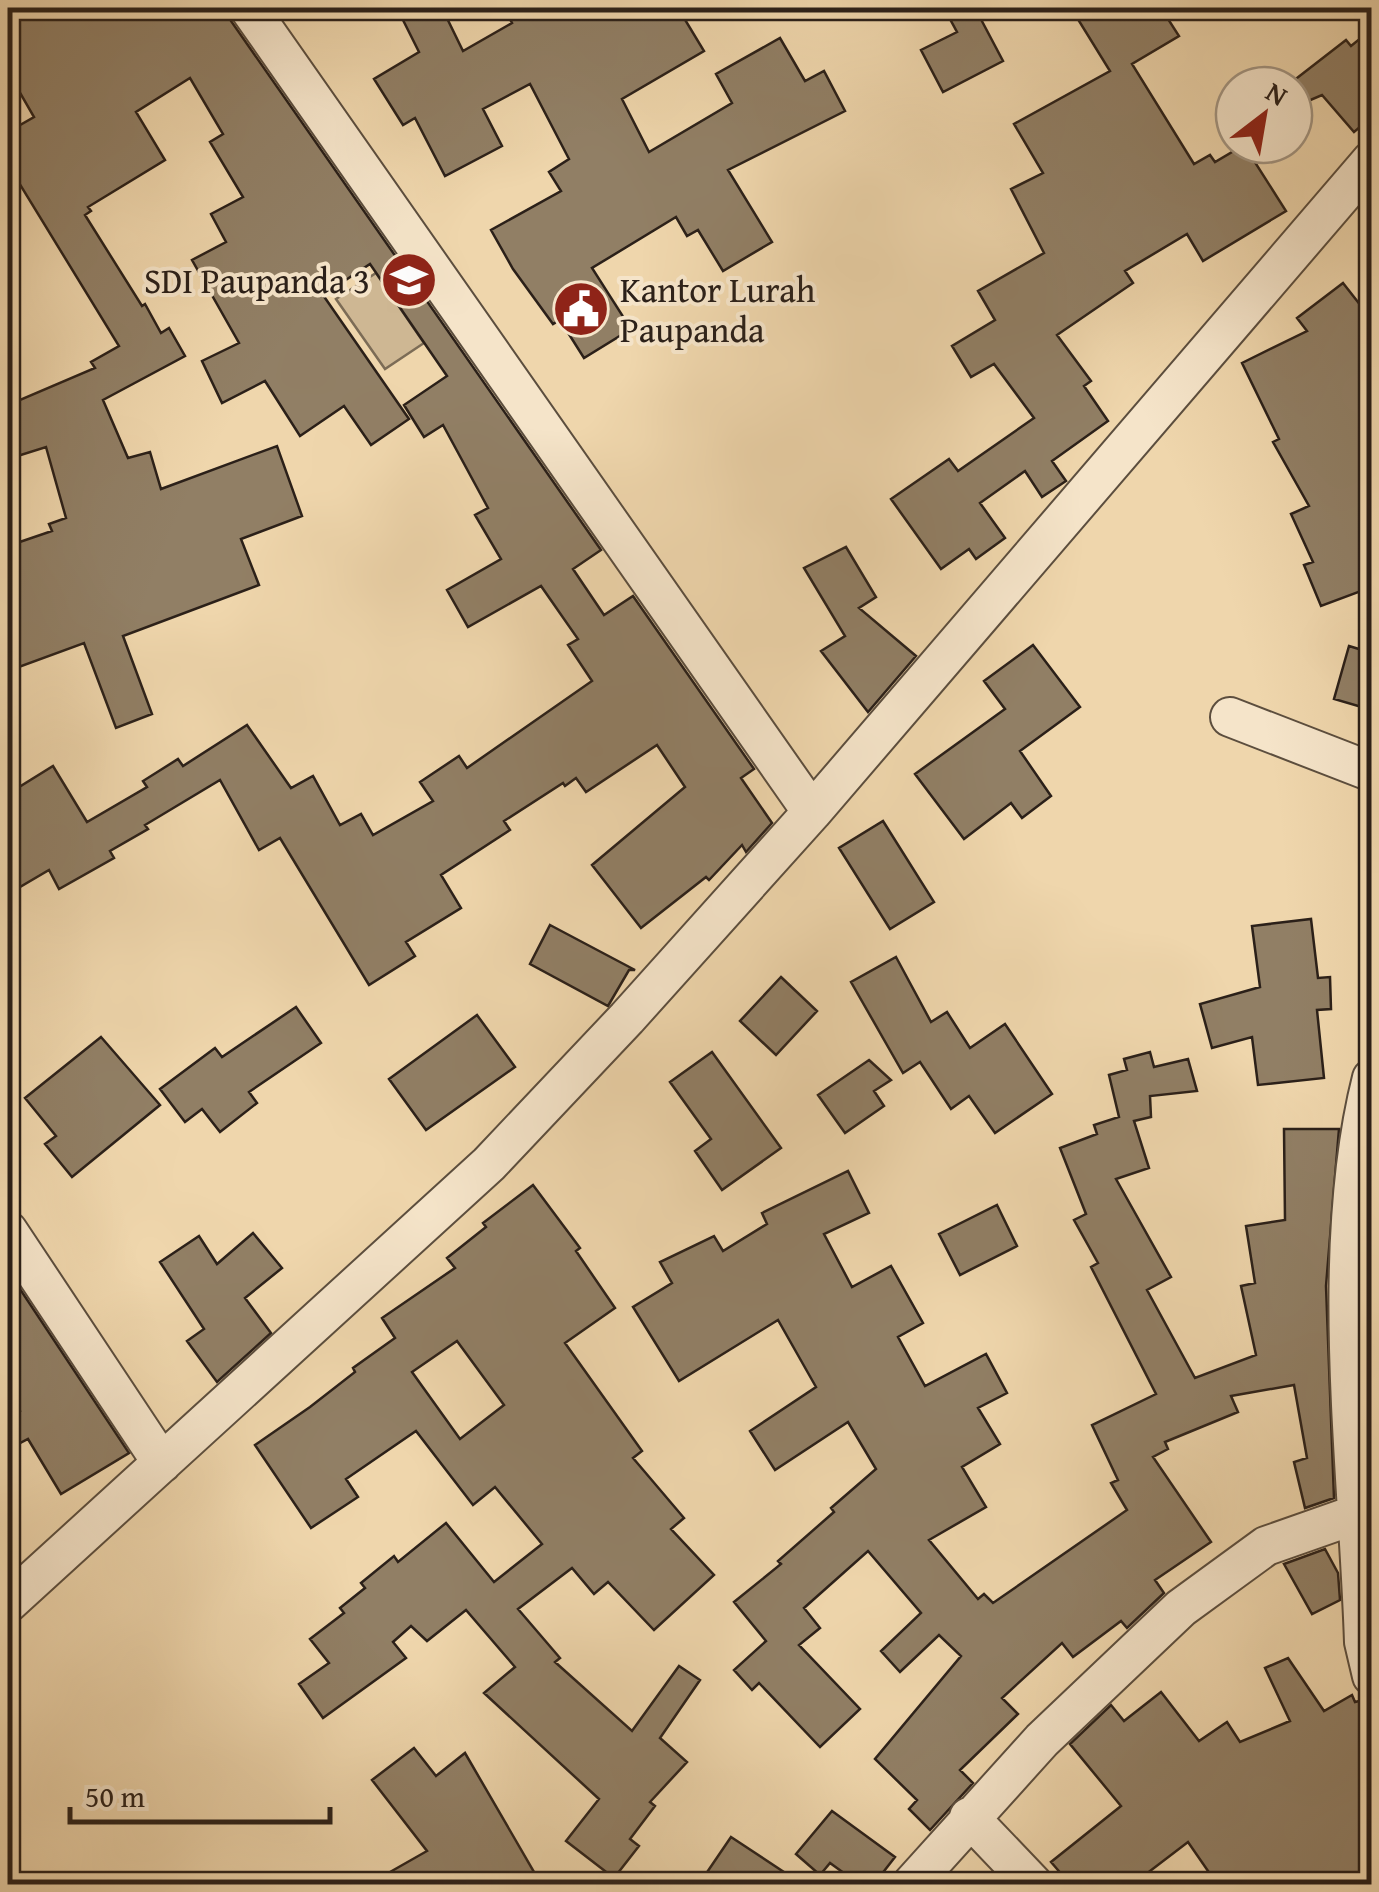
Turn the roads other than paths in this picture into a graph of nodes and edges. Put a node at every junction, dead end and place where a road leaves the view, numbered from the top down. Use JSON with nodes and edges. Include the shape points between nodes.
{"nodes":[{"id":1,"x":249,"y":8,"type":"edge"},
{"id":2,"x":1372,"y":160,"type":"edge"},
{"id":3,"x":1230,"y":717,"type":"dead end"},
{"id":4,"x":1372,"y":772,"type":"edge"},
{"id":5,"x":812,"y":812,"type":"junction"},
{"id":6,"x":1372,"y":1078,"type":"edge"},
{"id":7,"x":8,"y":1231,"type":"edge"},
{"id":8,"x":162,"y":1463,"type":"junction"},
{"id":9,"x":1360,"y":1513,"type":"junction"},
{"id":10,"x":8,"y":1604,"type":"edge"},
{"id":11,"x":1372,"y":1676,"type":"edge"},
{"id":12,"x":969,"y":1816,"type":"junction"},
{"id":13,"x":912,"y":1884,"type":"edge"},
{"id":14,"x":1032,"y":1884,"type":"edge"}],
"edges":[{"from":1,"to":5,"type":"street"},
{"from":2,"to":5,"type":"street"},
{"from":3,"to":4,"type":"street"},
{"from":5,"to":8,"type":"street","via":[[488,1164]]},
{"from":6,"to":9,"type":"street","via":[[1358,1160],[1349,1291]]},
{"from":7,"to":8,"type":"street"},
{"from":8,"to":10,"type":"street"},
{"from":9,"to":11,"type":"street","via":[[1364,1642]]},
{"from":9,"to":12,"type":"street","via":[[1266,1546],[1182,1608]]},
{"from":12,"to":13,"type":"street"},
{"from":12,"to":14,"type":"street"}]}
